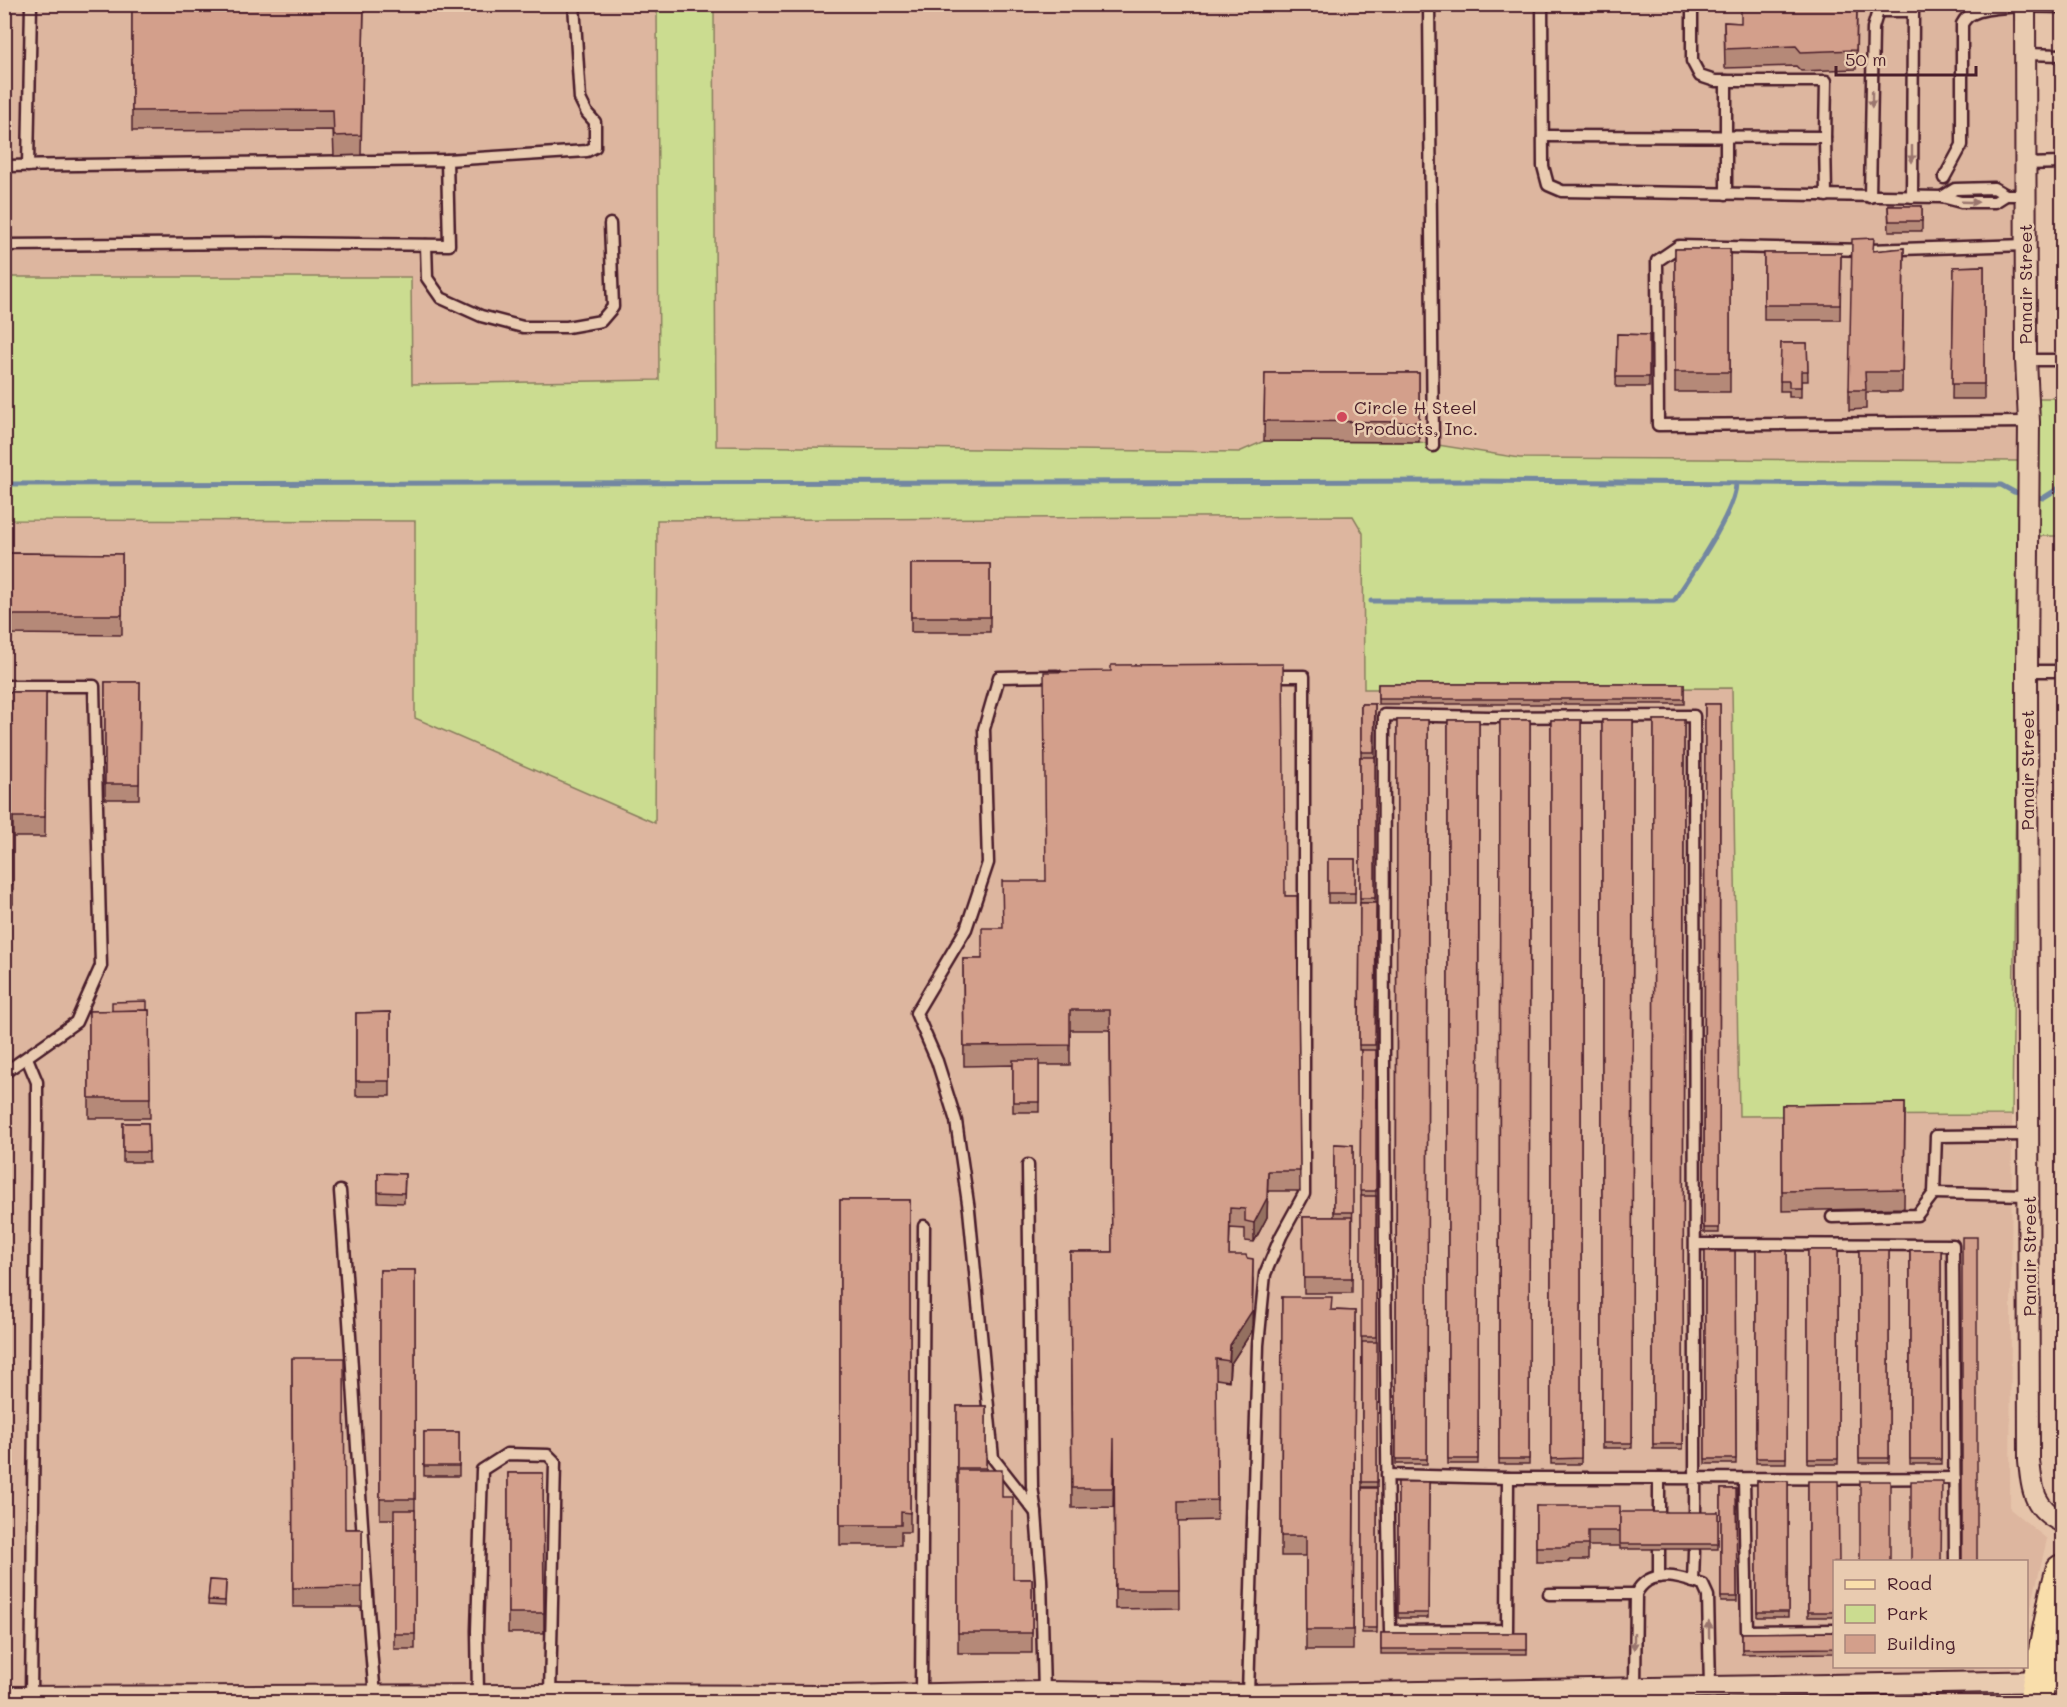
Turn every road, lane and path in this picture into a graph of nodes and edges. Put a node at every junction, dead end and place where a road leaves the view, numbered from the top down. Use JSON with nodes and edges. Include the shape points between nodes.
{"nodes":[{"id":1,"x":31,"y":4,"type":"edge"},
{"id":2,"x":574,"y":4,"type":"edge"},
{"id":3,"x":1429,"y":4,"type":"edge"},
{"id":4,"x":1542,"y":4,"type":"edge"},
{"id":5,"x":1692,"y":4,"type":"edge"},
{"id":6,"x":1999,"y":4,"type":"edge"},
{"id":7,"x":2020,"y":6,"type":"edge"},
{"id":8,"x":2062,"y":7,"type":"edge"},
{"id":9,"x":1882,"y":8,"type":"edge"},
{"id":10,"x":2025,"y":54,"type":"junction"},
{"id":11,"x":2062,"y":55,"type":"edge"},
{"id":12,"x":1725,"y":81,"type":"junction"},
{"id":13,"x":1543,"y":136,"type":"junction"},
{"id":14,"x":1726,"y":137,"type":"junction"},
{"id":15,"x":1826,"y":137,"type":"junction"},
{"id":16,"x":447,"y":160,"type":"junction"},
{"id":17,"x":2062,"y":163,"type":"edge"},
{"id":18,"x":2025,"y":164,"type":"junction"},
{"id":19,"x":28,"y":165,"type":"junction"},
{"id":20,"x":4,"y":166,"type":"edge"},
{"id":21,"x":1726,"y":194,"type":"junction"},
{"id":22,"x":2015,"y":195,"type":"junction"},
{"id":23,"x":1826,"y":196,"type":"junction"},
{"id":24,"x":1870,"y":197,"type":"junction"},
{"id":25,"x":1912,"y":197,"type":"junction"},
{"id":26,"x":1938,"y":197,"type":"junction"},
{"id":27,"x":610,"y":224,"type":"dead end"},
{"id":28,"x":4,"y":245,"type":"edge"},
{"id":29,"x":426,"y":245,"type":"junction"},
{"id":30,"x":2025,"y":245,"type":"junction"},
{"id":31,"x":2026,"y":360,"type":"junction"},
{"id":32,"x":2062,"y":360,"type":"edge"},
{"id":33,"x":2029,"y":428,"type":"junction"},
{"id":34,"x":1433,"y":446,"type":"dead end"},
{"id":35,"x":2027,"y":671,"type":"junction"},
{"id":36,"x":2062,"y":671,"type":"edge"},
{"id":37,"x":1070,"y":676,"type":"edge"},
{"id":38,"x":1257,"y":676,"type":"edge"},
{"id":39,"x":4,"y":686,"type":"edge"},
{"id":40,"x":27,"y":1058,"type":"junction"},
{"id":41,"x":4,"y":1073,"type":"edge"},
{"id":42,"x":2028,"y":1135,"type":"junction"},
{"id":43,"x":1028,"y":1165,"type":"dead end"},
{"id":44,"x":340,"y":1191,"type":"dead end"},
{"id":45,"x":1934,"y":1193,"type":"junction"},
{"id":46,"x":2028,"y":1195,"type":"junction"},
{"id":47,"x":1832,"y":1217,"type":"dead end"},
{"id":48,"x":924,"y":1226,"type":"dead end"},
{"id":49,"x":1696,"y":1244,"type":"junction"},
{"id":50,"x":1387,"y":1475,"type":"junction"},
{"id":51,"x":1508,"y":1478,"type":"junction"},
{"id":52,"x":1659,"y":1478,"type":"junction"},
{"id":53,"x":1955,"y":1478,"type":"junction"},
{"id":54,"x":1695,"y":1479,"type":"junction"},
{"id":55,"x":1744,"y":1479,"type":"junction"},
{"id":56,"x":1036,"y":1513,"type":"junction"},
{"id":57,"x":1659,"y":1515,"type":"edge"},
{"id":58,"x":1695,"y":1515,"type":"edge"},
{"id":59,"x":2062,"y":1522,"type":"edge"},
{"id":60,"x":1659,"y":1550,"type":"edge"},
{"id":61,"x":1694,"y":1551,"type":"edge"},
{"id":62,"x":1956,"y":1560,"type":"edge"},
{"id":63,"x":2062,"y":1571,"type":"edge"},
{"id":64,"x":1659,"y":1577,"type":"junction"},
{"id":65,"x":1693,"y":1582,"type":"junction"},
{"id":66,"x":1549,"y":1594,"type":"dead end"},
{"id":67,"x":1636,"y":1594,"type":"junction"},
{"id":68,"x":1833,"y":1630,"type":"edge"},
{"id":69,"x":1710,"y":1687,"type":"junction"},
{"id":70,"x":1635,"y":1688,"type":"junction"},
{"id":71,"x":2045,"y":1688,"type":"edge"},
{"id":72,"x":1930,"y":1693,"type":"edge"},
{"id":73,"x":921,"y":1694,"type":"junction"},
{"id":74,"x":1820,"y":1694,"type":"edge"},
{"id":75,"x":478,"y":1695,"type":"junction"},
{"id":76,"x":550,"y":1695,"type":"junction"},
{"id":77,"x":1248,"y":1695,"type":"junction"},
{"id":78,"x":375,"y":1696,"type":"junction"},
{"id":79,"x":1036,"y":1696,"type":"edge"},
{"id":80,"x":4,"y":1697,"type":"edge"},
{"id":81,"x":32,"y":1697,"type":"junction"},
{"id":82,"x":1438,"y":1697,"type":"edge"},
{"id":83,"x":838,"y":1699,"type":"edge"},
{"id":84,"x":1276,"y":1699,"type":"edge"},
{"id":85,"x":311,"y":1700,"type":"edge"}],
"edges":[{"from":1,"to":19,"type":"lane"},
{"from":2,"to":16,"type":"lane","via":[[580,99],[595,122],[595,147],[587,151]]},
{"from":3,"to":34,"type":"lane"},
{"from":4,"to":13,"type":"lane"},
{"from":5,"to":12,"type":"lane","via":[[1692,61],[1700,76]]},
{"from":6,"to":7,"type":"lane"},
{"from":7,"to":8,"type":"lane"},
{"from":7,"to":10,"type":"street","name":"Panair Street"},
{"from":7,"to":26,"type":"lane","via":[[1974,13],[1962,24],[1962,145]]},
{"from":9,"to":24,"type":"lane","one_way":true,"via":[[1873,28]]},
{"from":9,"to":25,"type":"lane","one_way":true,"via":[[1913,11]]},
{"from":10,"to":11,"type":"lane"},
{"from":10,"to":18,"type":"street","name":"Panair Street"},
{"from":12,"to":14,"type":"lane"},
{"from":12,"to":15,"type":"lane","via":[[1826,81]]},
{"from":13,"to":14,"type":"lane"},
{"from":13,"to":21,"type":"lane","via":[[1543,166],[1548,185],[1562,191]]},
{"from":14,"to":15,"type":"lane"},
{"from":14,"to":21,"type":"lane"},
{"from":15,"to":23,"type":"lane"},
{"from":16,"to":19,"type":"lane"},
{"from":16,"to":29,"type":"lane","via":[[449,245]]},
{"from":17,"to":18,"type":"lane"},
{"from":18,"to":22,"type":"street","name":"Panair Street"},
{"from":19,"to":20,"type":"lane"},
{"from":21,"to":23,"type":"lane"},
{"from":26,"to":22,"type":"lane","one_way":true,"via":[[1995,202]]},
{"from":22,"to":30,"type":"street","name":"Panair Street"},
{"from":23,"to":24,"type":"lane"},
{"from":24,"to":25,"type":"lane"},
{"from":25,"to":26,"type":"lane"},
{"from":27,"to":29,"type":"lane","via":[[613,307],[601,321],[567,327],[523,327],[481,316],[441,298],[427,278]]},
{"from":28,"to":29,"type":"lane"},
{"from":30,"to":31,"type":"street","name":"Panair Street"},
{"from":30,"to":33,"type":"lane","via":[[1869,250],[1679,246],[1657,261],[1658,425]]},
{"from":31,"to":32,"type":"lane"},
{"from":31,"to":33,"type":"street","name":"Panair Street"},
{"from":33,"to":35,"type":"street","name":"Panair Street"},
{"from":35,"to":36,"type":"lane"},
{"from":35,"to":42,"type":"street","name":"Panair Street"},
{"from":37,"to":56,"type":"lane","via":[[999,676],[984,729],[988,863],[966,929],[916,1013],[956,1121],[969,1210],[993,1458]]},
{"from":38,"to":77,"type":"lane","via":[[1304,676],[1304,1194],[1265,1274],[1258,1345]]},
{"from":39,"to":40,"type":"lane","via":[[94,686],[101,966],[76,1022]]},
{"from":40,"to":41,"type":"lane"},
{"from":40,"to":81,"type":"lane","via":[[37,1082]]},
{"from":42,"to":45,"type":"lane","via":[[1936,1136]]},
{"from":42,"to":46,"type":"street","name":"Panair Street"},
{"from":43,"to":56,"type":"lane","via":[[1032,1487]]},
{"from":44,"to":78,"type":"lane"},
{"from":45,"to":46,"type":"lane"},
{"from":45,"to":47,"type":"lane","via":[[1917,1215]]},
{"from":46,"to":59,"type":"street","name":"Panair Street","via":[[2032,1491],[2042,1508]]},
{"from":48,"to":73,"type":"lane"},
{"from":49,"to":50,"type":"lane","via":[[1694,716],[1384,715]]},
{"from":49,"to":53,"type":"lane","via":[[1953,1245]]},
{"from":49,"to":54,"type":"lane"},
{"from":50,"to":51,"type":"lane"},
{"from":50,"to":51,"type":"lane","via":[[1390,1631],[1507,1630]]},
{"from":51,"to":52,"type":"lane"},
{"from":52,"to":54,"type":"lane"},
{"from":52,"to":57,"type":"lane"},
{"from":53,"to":55,"type":"lane"},
{"from":53,"to":62,"type":"lane"},
{"from":54,"to":55,"type":"lane"},
{"from":54,"to":58,"type":"lane"},
{"from":55,"to":68,"type":"lane","via":[[1747,1630]]},
{"from":56,"to":79,"type":"lane","via":[[1041,1579]]},
{"from":60,"to":64,"type":"lane"},
{"from":61,"to":65,"type":"lane"},
{"from":63,"to":71,"type":"main road"},
{"from":64,"to":65,"type":"lane","via":[[1679,1576]]},
{"from":64,"to":67,"type":"lane","via":[[1640,1585]]},
{"from":69,"to":65,"type":"lane","one_way":true,"via":[[1708,1596],[1703,1585]]},
{"from":66,"to":67,"type":"lane"},
{"from":67,"to":70,"type":"lane","one_way":true},
{"from":69,"to":70,"type":"street"},
{"from":69,"to":74,"type":"street"},
{"from":70,"to":82,"type":"street"},
{"from":71,"to":72,"type":"street"},
{"from":72,"to":74,"type":"street"},
{"from":73,"to":79,"type":"street"},
{"from":73,"to":83,"type":"street"},
{"from":75,"to":76,"type":"street"},
{"from":75,"to":76,"type":"lane","via":[[482,1470],[507,1454],[548,1455],[555,1462]]},
{"from":75,"to":78,"type":"street"},
{"from":76,"to":83,"type":"street"},
{"from":77,"to":79,"type":"street"},
{"from":77,"to":84,"type":"street"},
{"from":78,"to":85,"type":"street"},
{"from":80,"to":81,"type":"street"},
{"from":81,"to":85,"type":"street"},
{"from":82,"to":84,"type":"street"}]}
